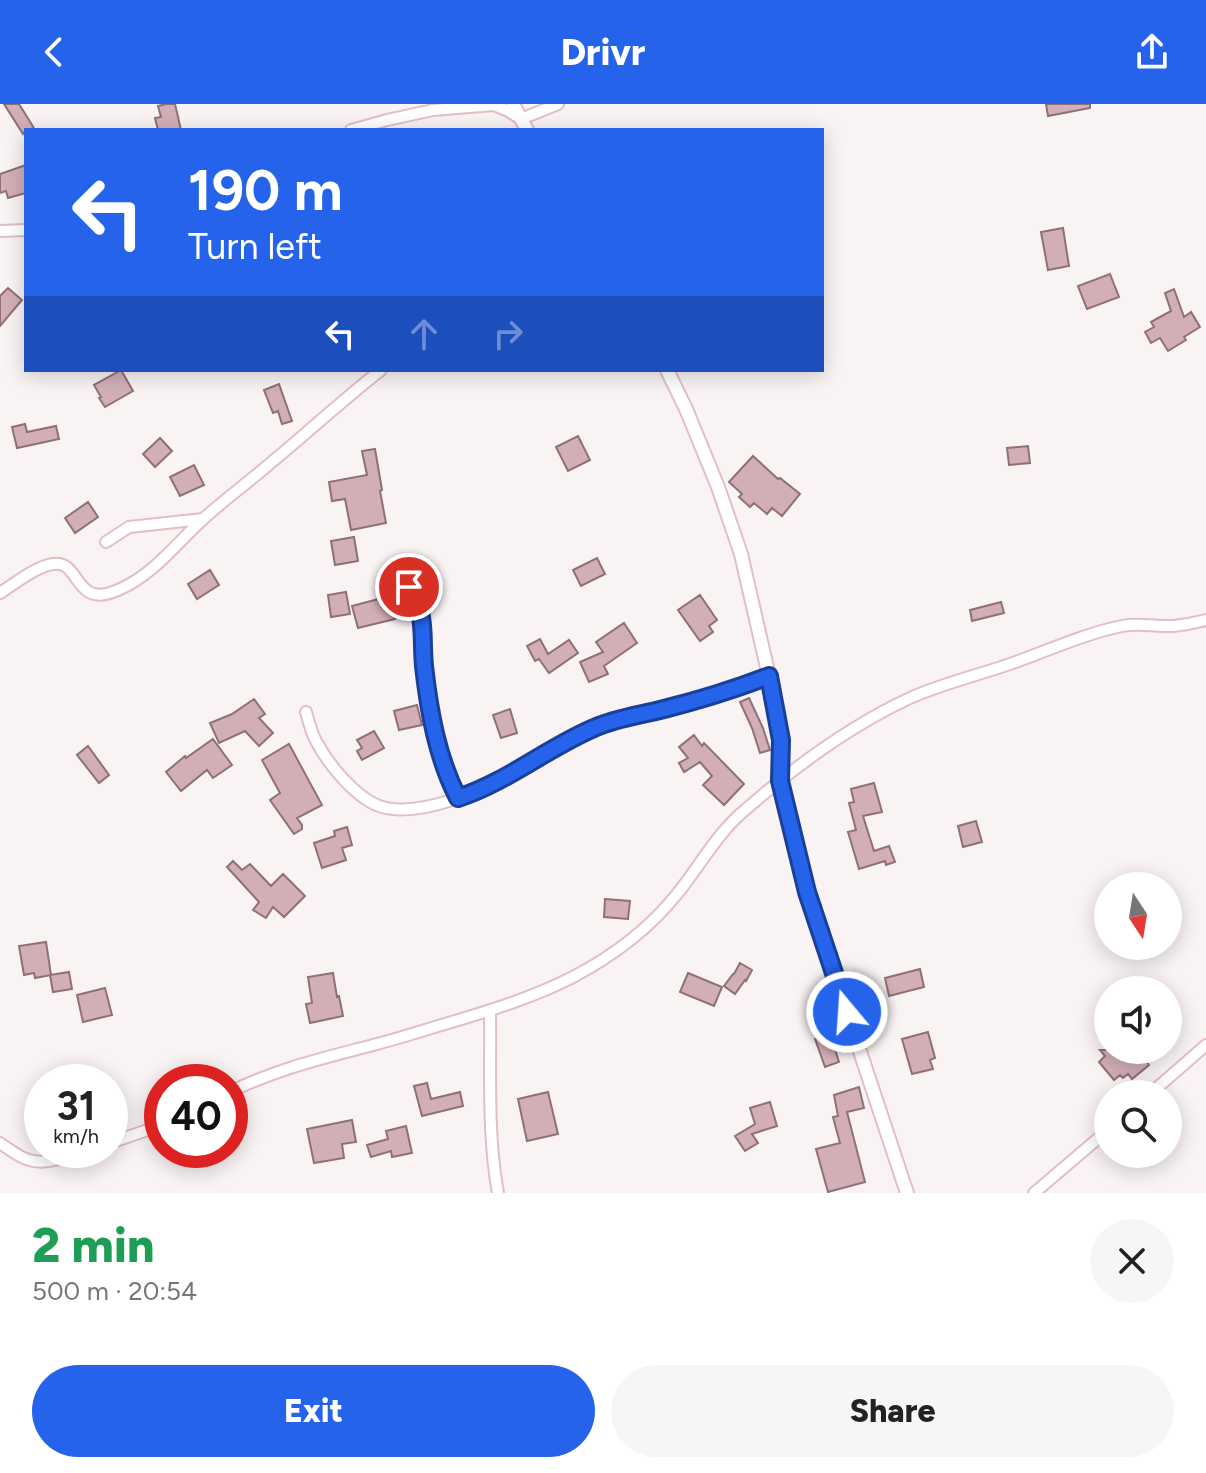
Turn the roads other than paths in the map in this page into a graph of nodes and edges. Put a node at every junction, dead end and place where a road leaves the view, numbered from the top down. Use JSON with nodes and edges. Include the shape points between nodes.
{"nodes":[{"id":1,"x":513,"y":104,"type":"edge"},
{"id":2,"x":558,"y":104,"type":"edge"},
{"id":3,"x":524,"y":125,"type":"edge"},
{"id":4,"x":358,"y":128,"type":"edge"},
{"id":5,"x":24,"y":230,"type":"edge"},
{"id":6,"x":0,"y":231,"type":"edge"},
{"id":7,"x":379,"y":372,"type":"edge"},
{"id":8,"x":668,"y":372,"type":"edge"},
{"id":9,"x":203,"y":519,"type":"junction"},
{"id":10,"x":106,"y":542,"type":"dead end"},
{"id":11,"x":400,"y":577,"type":"dead end"},
{"id":12,"x":0,"y":593,"type":"edge"},
{"id":13,"x":1206,"y":620,"type":"edge"},
{"id":14,"x":769,"y":676,"type":"junction"},
{"id":15,"x":306,"y":712,"type":"dead end"},
{"id":16,"x":780,"y":781,"type":"junction"},
{"id":17,"x":458,"y":798,"type":"junction"},
{"id":18,"x":490,"y":1010,"type":"junction"},
{"id":19,"x":1206,"y":1045,"type":"edge"},
{"id":20,"x":1166,"y":1080,"type":"edge"},
{"id":21,"x":248,"y":1084,"type":"edge"},
{"id":22,"x":1094,"y":1142,"type":"edge"},
{"id":23,"x":0,"y":1143,"type":"edge"},
{"id":24,"x":24,"y":1158,"type":"edge"},
{"id":25,"x":498,"y":1193,"type":"edge"},
{"id":26,"x":907,"y":1193,"type":"edge"},
{"id":27,"x":1035,"y":1193,"type":"edge"}],
"edges":[{"from":1,"to":3,"type":"street"},
{"from":2,"to":3,"type":"street"},
{"from":3,"to":4,"type":"street","via":[[494,105],[433,110]]},
{"from":5,"to":6,"type":"street"},
{"from":7,"to":9,"type":"street"},
{"from":8,"to":14,"type":"street","via":[[741,554]]},
{"from":9,"to":10,"type":"street","via":[[129,527]]},
{"from":9,"to":12,"type":"street","via":[[156,565],[120,590],[95,595],[68,566],[56,563]]},
{"from":11,"to":17,"type":"street","via":[[421,613],[429,703]]},
{"from":13,"to":16,"type":"street","via":[[1120,627],[912,697]]},
{"from":14,"to":16,"type":"street","via":[[781,740]]},
{"from":14,"to":17,"type":"street","via":[[598,726]]},
{"from":15,"to":17,"type":"street","via":[[315,740],[330,762],[369,802],[406,808]]},
{"from":16,"to":18,"type":"street","via":[[723,830],[649,926],[574,976]]},
{"from":16,"to":26,"type":"street","via":[[807,892]]},
{"from":18,"to":21,"type":"street"},
{"from":18,"to":25,"type":"street"},
{"from":19,"to":20,"type":"street"},
{"from":22,"to":27,"type":"street"},
{"from":23,"to":24,"type":"street"}]}
